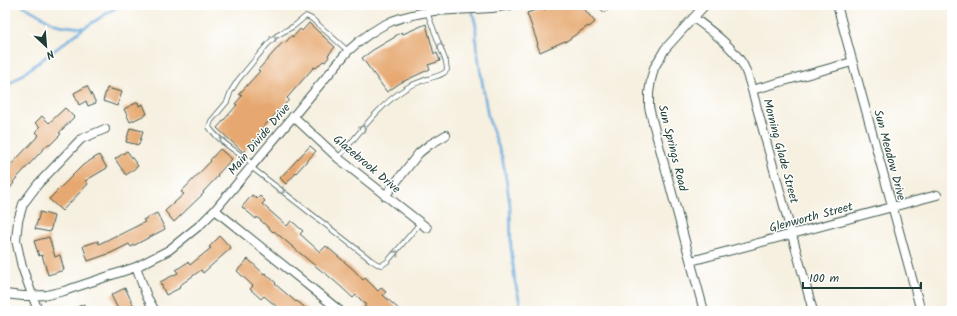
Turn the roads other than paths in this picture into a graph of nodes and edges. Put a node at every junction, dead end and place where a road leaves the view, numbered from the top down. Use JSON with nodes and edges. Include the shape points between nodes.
{"nodes":[{"id":1,"x":510,"y":5,"type":"edge"},
{"id":2,"x":705,"y":5,"type":"edge"},
{"id":3,"x":837,"y":5,"type":"edge"},
{"id":4,"x":427,"y":12,"type":"junction"},
{"id":5,"x":694,"y":18,"type":"junction"},
{"id":6,"x":348,"y":51,"type":"junction"},
{"id":7,"x":852,"y":62,"type":"junction"},
{"id":8,"x":752,"y":90,"type":"junction"},
{"id":9,"x":293,"y":116,"type":"junction"},
{"id":10,"x":105,"y":129,"type":"dead end"},
{"id":11,"x":446,"y":135,"type":"dead end"},
{"id":12,"x":338,"y":158,"type":"junction"},
{"id":13,"x":252,"y":165,"type":"junction"},
{"id":14,"x":937,"y":195,"type":"dead end"},
{"id":15,"x":386,"y":196,"type":"junction"},
{"id":16,"x":892,"y":207,"type":"junction"},
{"id":17,"x":215,"y":210,"type":"junction"},
{"id":18,"x":420,"y":223,"type":"junction"},
{"id":19,"x":427,"y":228,"type":"dead end"},
{"id":20,"x":792,"y":235,"type":"junction"},
{"id":21,"x":691,"y":261,"type":"junction"},
{"id":22,"x":136,"y":267,"type":"junction"},
{"id":23,"x":5,"y":294,"type":"edge"},
{"id":24,"x":33,"y":296,"type":"junction"},
{"id":25,"x":38,"y":311,"type":"edge"},
{"id":26,"x":155,"y":311,"type":"edge"},
{"id":27,"x":340,"y":311,"type":"edge"},
{"id":28,"x":704,"y":311,"type":"edge"},
{"id":29,"x":813,"y":311,"type":"edge"},
{"id":30,"x":921,"y":311,"type":"edge"}],
"edges":[{"from":1,"to":4,"type":"street","name":"Main Divide Drive"},
{"from":2,"to":5,"type":"street","name":"Sun Springs Road"},
{"from":3,"to":7,"type":"street","name":"Sun Meadow Drive"},
{"from":4,"to":6,"type":"street","name":"Main Divide Drive","via":[[391,21],[363,38]]},
{"from":12,"to":4,"type":"lane","one_way":true,"via":[[391,100],[406,88],[444,74],[447,70]]},
{"from":5,"to":8,"type":"street","name":"Morning Glade Street","via":[[733,51],[742,63]]},
{"from":5,"to":21,"type":"street","name":"Sun Springs Road","via":[[665,49],[654,68],[649,93],[649,107]]},
{"from":6,"to":9,"type":"street","name":"Main Divide Drive"},
{"from":13,"to":6,"type":"lane","one_way":true,"via":[[209,127],[238,80],[267,45],[306,16],[312,18]]},
{"from":7,"to":8,"type":"street"},
{"from":7,"to":16,"type":"street","name":"Sun Meadow Drive"},
{"from":8,"to":20,"type":"street","name":"Morning Glade Street"},
{"from":9,"to":12,"type":"street","name":"Glazebrook Drive"},
{"from":9,"to":13,"type":"street","name":"Main Divide Drive"},
{"from":10,"to":24,"type":"street","via":[[81,139],[22,204],[16,240],[22,267]]},
{"from":11,"to":15,"type":"street","via":[[419,153]]},
{"from":12,"to":15,"type":"street","name":"Glazebrook Drive"},
{"from":13,"to":17,"type":"street","name":"Main Divide Drive"},
{"from":13,"to":18,"type":"lane","one_way":true,"via":[[377,264],[382,265],[388,261]]},
{"from":14,"to":16,"type":"street","name":"Glenworth Street"},
{"from":15,"to":18,"type":"street","name":"Glazebrook Drive"},
{"from":16,"to":20,"type":"street","name":"Glenworth Street"},
{"from":16,"to":30,"type":"street","name":"Sun Meadow Drive"},
{"from":17,"to":22,"type":"street","name":"Main Divide Drive","via":[[169,250]]},
{"from":17,"to":27,"type":"street"},
{"from":18,"to":19,"type":"street","name":"Glazebrook Drive"},
{"from":20,"to":21,"type":"street","name":"Glenworth Street"},
{"from":20,"to":29,"type":"street","name":"Morning Glade Street"},
{"from":21,"to":28,"type":"street","name":"Sun Springs Road"},
{"from":22,"to":24,"type":"street","name":"Main Divide Drive","via":[[64,291]]},
{"from":22,"to":26,"type":"street"},
{"from":23,"to":24,"type":"street","name":"Main Divide Drive"},
{"from":24,"to":25,"type":"street"}]}
